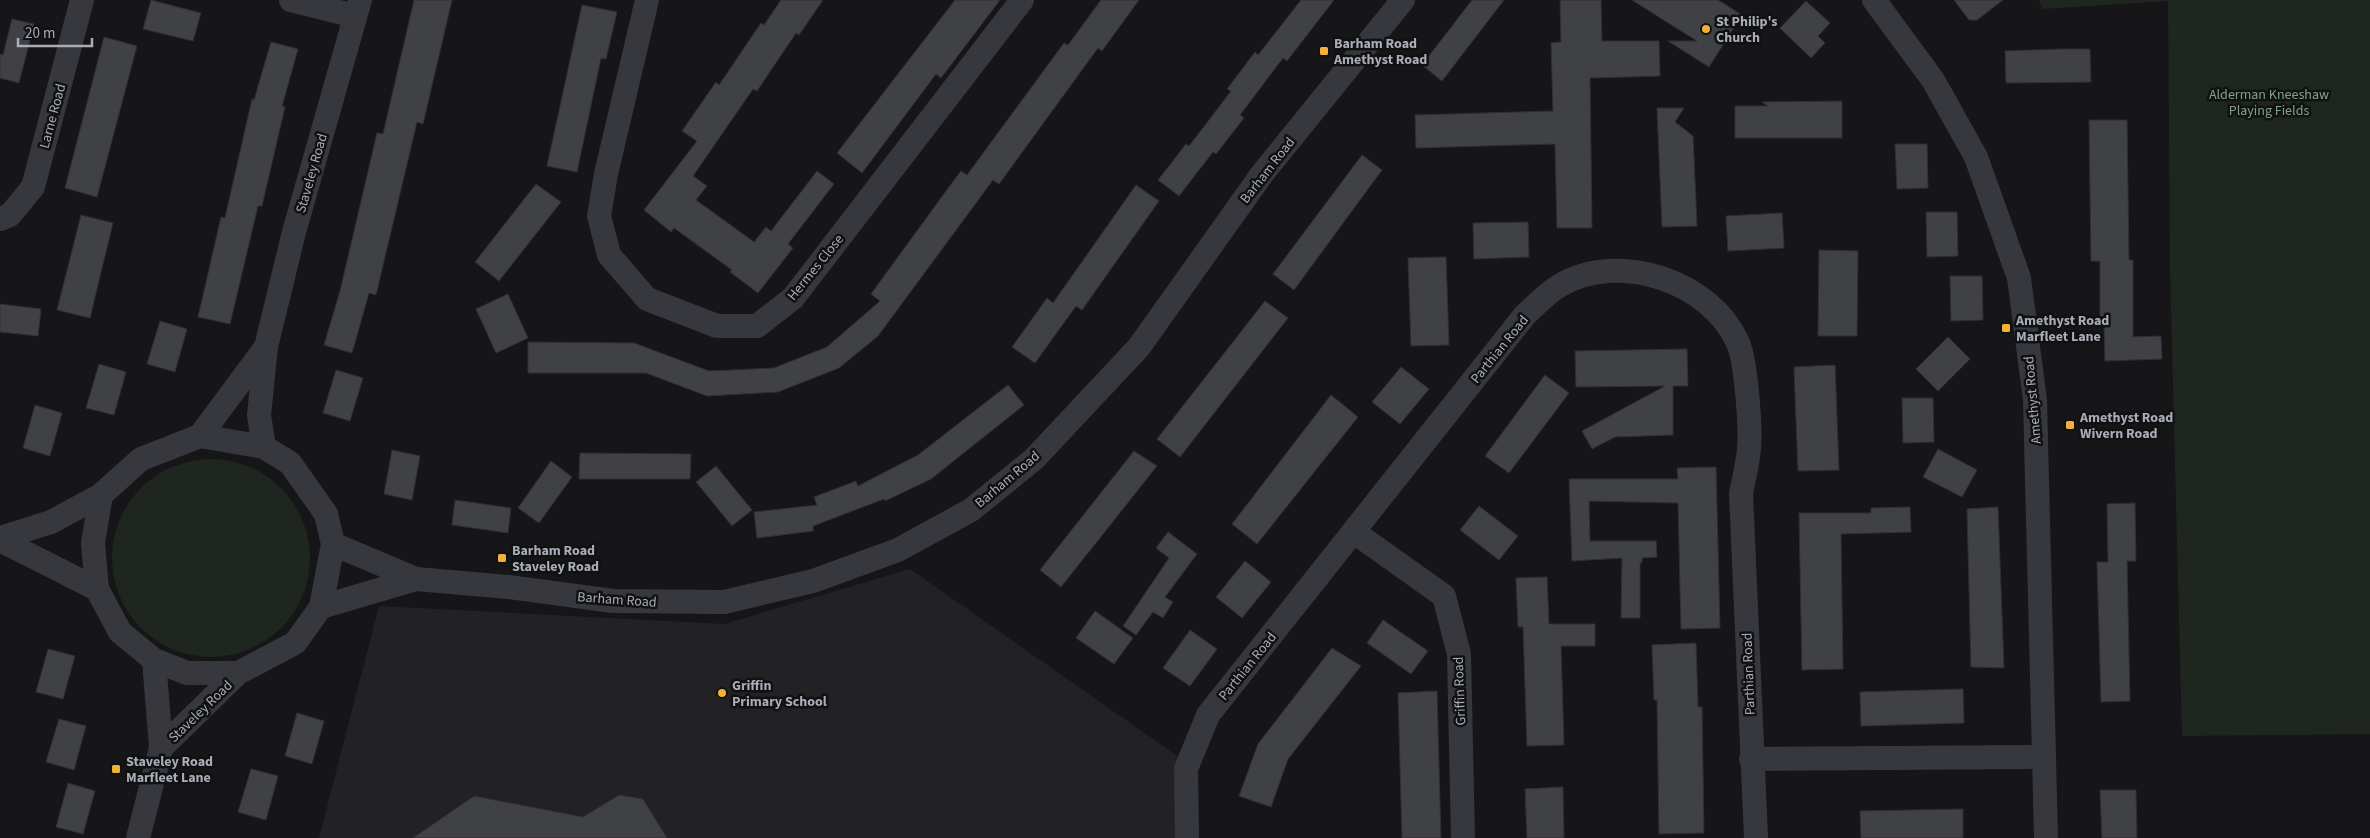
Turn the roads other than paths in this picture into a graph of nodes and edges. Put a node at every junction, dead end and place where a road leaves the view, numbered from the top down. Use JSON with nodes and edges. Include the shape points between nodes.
{"nodes":[{"id":1,"x":82,"y":0,"type":"edge"},
{"id":2,"x":291,"y":0,"type":"edge"},
{"id":3,"x":647,"y":0,"type":"edge"},
{"id":4,"x":1022,"y":0,"type":"edge"},
{"id":5,"x":1403,"y":0,"type":"edge"},
{"id":6,"x":1874,"y":0,"type":"edge"},
{"id":7,"x":358,"y":8,"type":"edge"},
{"id":8,"x":0,"y":219,"type":"edge"},
{"id":9,"x":266,"y":347,"type":"junction"},
{"id":10,"x":200,"y":436,"type":"junction"},
{"id":11,"x":264,"y":447,"type":"junction"},
{"id":12,"x":101,"y":495,"type":"junction"},
{"id":13,"x":1354,"y":532,"type":"junction"},
{"id":14,"x":0,"y":539,"type":"edge"},
{"id":15,"x":333,"y":544,"type":"junction"},
{"id":16,"x":416,"y":579,"type":"junction"},
{"id":17,"x":97,"y":589,"type":"junction"},
{"id":18,"x":321,"y":607,"type":"junction"},
{"id":19,"x":154,"y":660,"type":"junction"},
{"id":20,"x":238,"y":673,"type":"junction"},
{"id":21,"x":161,"y":748,"type":"junction"},
{"id":22,"x":2044,"y":756,"type":"junction"},
{"id":23,"x":1751,"y":759,"type":"junction"},
{"id":24,"x":138,"y":838,"type":"edge"},
{"id":25,"x":1188,"y":838,"type":"edge"},
{"id":26,"x":1463,"y":838,"type":"edge"},
{"id":27,"x":1756,"y":838,"type":"edge"},
{"id":28,"x":2046,"y":838,"type":"edge"}],
"edges":[{"from":1,"to":8,"type":"street","name":"Larne Road","via":[[33,187],[10,215]]},
{"from":2,"to":7,"type":"street"},
{"from":3,"to":4,"type":"street","name":"Hermes Close","via":[[599,216],[609,255],[647,299],[717,326],[757,326],[793,298]]},
{"from":5,"to":16,"type":"street","name":"Barham Road","via":[[1262,174],[1139,347],[1034,459],[971,510],[890,553],[813,581],[724,602],[613,601]]},
{"from":6,"to":22,"type":"street","name":"Amethyst Road","via":[[1933,80],[1976,157],[2019,278],[2034,400]]},
{"from":7,"to":9,"type":"street","name":"Staveley Road","via":[[294,232]]},
{"from":9,"to":10,"type":"street","name":"Staveley Road"},
{"from":9,"to":11,"type":"street","name":"Staveley Road","via":[[260,415]]},
{"from":10,"to":11,"type":"street"},
{"from":10,"to":12,"type":"street","via":[[141,459]]},
{"from":11,"to":15,"type":"street","via":[[290,463],[326,514]]},
{"from":12,"to":14,"type":"street","via":[[51,522]]},
{"from":12,"to":17,"type":"street","via":[[93,543]]},
{"from":13,"to":23,"type":"street","name":"Parthian Road","via":[[1525,315],[1559,285],[1585,275],[1612,271],[1656,275],[1693,291],[1726,322],[1739,344],[1746,376],[1750,447],[1741,493]]},
{"from":13,"to":25,"type":"street","name":"Parthian Road","via":[[1208,714],[1186,769]]},
{"from":13,"to":26,"type":"street","name":"Griffin Road","via":[[1444,596],[1459,654]]},
{"from":14,"to":17,"type":"street"},
{"from":15,"to":16,"type":"street","name":"Barham Road"},
{"from":15,"to":18,"type":"street"},
{"from":16,"to":18,"type":"street","name":"Barham Road"},
{"from":17,"to":19,"type":"street","via":[[120,632]]},
{"from":18,"to":20,"type":"street","via":[[295,643]]},
{"from":19,"to":20,"type":"street","via":[[187,673]]},
{"from":19,"to":21,"type":"street","name":"Staveley Road"},
{"from":20,"to":21,"type":"street","name":"Staveley Road"},
{"from":21,"to":24,"type":"street","name":"Staveley Road"},
{"from":22,"to":23,"type":"street"},
{"from":22,"to":28,"type":"street","name":"Amethyst Road"},
{"from":23,"to":27,"type":"street","name":"Parthian Road"}]}
